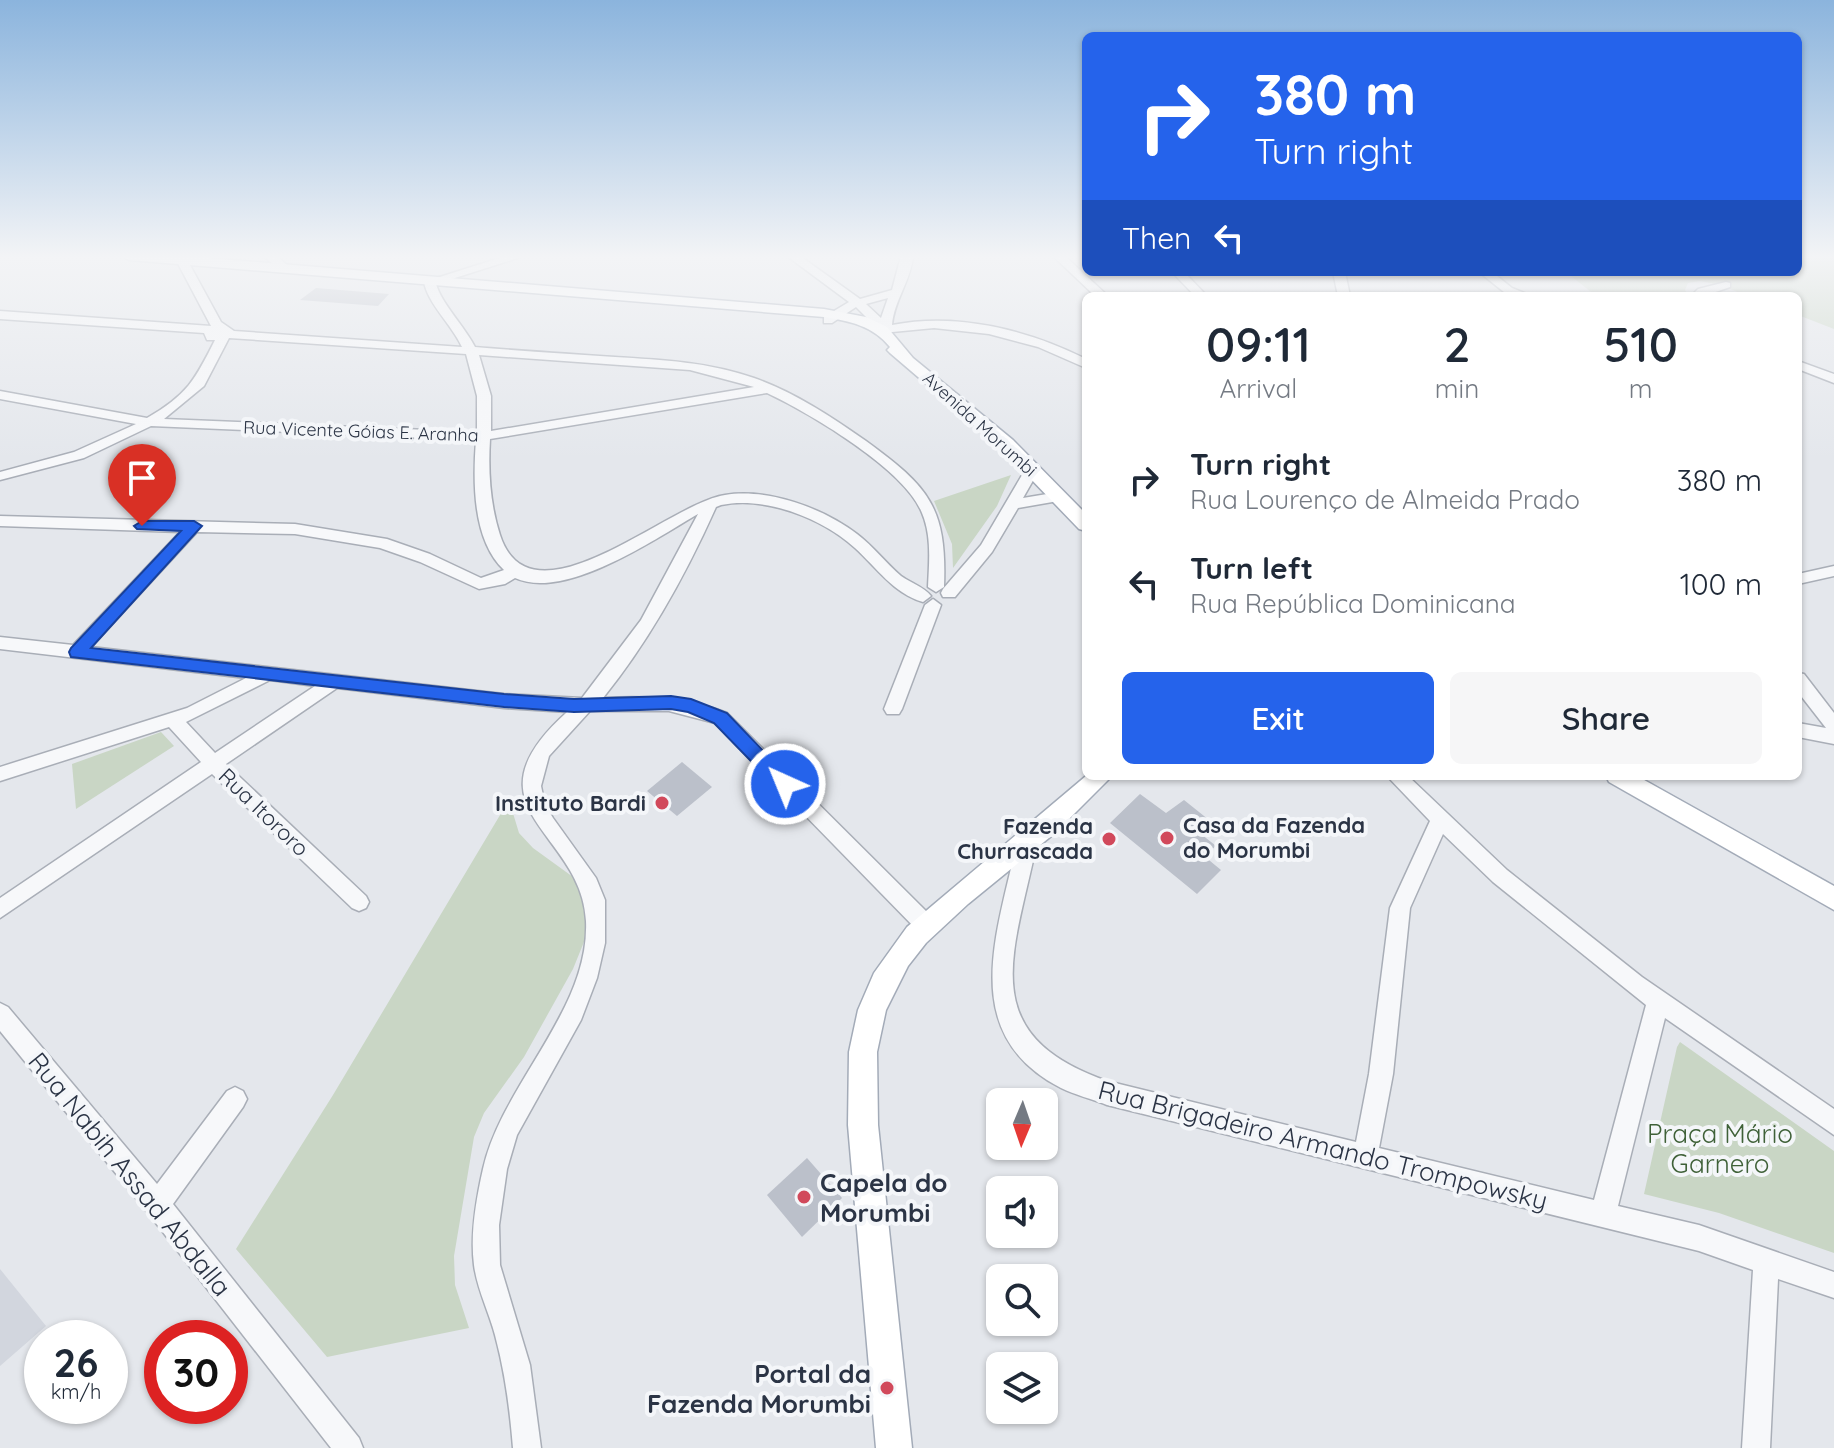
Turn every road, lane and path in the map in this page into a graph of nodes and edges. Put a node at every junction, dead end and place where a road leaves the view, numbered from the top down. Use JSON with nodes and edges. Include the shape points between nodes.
{"nodes":[{"id":1,"x":104,"y":324,"type":"edge"},
{"id":2,"x":213,"y":324,"type":"edge"},
{"id":3,"x":456,"y":324,"type":"edge"},
{"id":4,"x":844,"y":324,"type":"edge"},
{"id":5,"x":847,"y":324,"type":"edge"},
{"id":6,"x":879,"y":324,"type":"edge"},
{"id":7,"x":886,"y":324,"type":"edge"},
{"id":8,"x":886,"y":330,"type":"junction"},
{"id":9,"x":219,"y":333,"type":"junction"},
{"id":10,"x":470,"y":349,"type":"junction"},
{"id":11,"x":906,"y":358,"type":"junction"},
{"id":12,"x":1082,"y":362,"type":"edge"},
{"id":13,"x":1802,"y":367,"type":"edge"},
{"id":14,"x":1834,"y":379,"type":"edge"},
{"id":15,"x":769,"y":388,"type":"junction"},
{"id":16,"x":0,"y":395,"type":"edge"},
{"id":17,"x":148,"y":422,"type":"junction"},
{"id":18,"x":484,"y":436,"type":"junction"},
{"id":19,"x":1032,"y":470,"type":"junction"},
{"id":20,"x":0,"y":476,"type":"edge"},
{"id":21,"x":1059,"y":497,"type":"junction"},
{"id":22,"x":710,"y":504,"type":"junction"},
{"id":23,"x":1012,"y":504,"type":"junction"},
{"id":24,"x":0,"y":521,"type":"edge"},
{"id":25,"x":1082,"y":521,"type":"edge"},
{"id":26,"x":194,"y":526,"type":"junction"},
{"id":27,"x":514,"y":571,"type":"junction"},
{"id":28,"x":1834,"y":571,"type":"edge"},
{"id":29,"x":1802,"y":578,"type":"edge"},
{"id":30,"x":935,"y":595,"type":"junction"},
{"id":31,"x":0,"y":643,"type":"edge"},
{"id":32,"x":77,"y":652,"type":"junction"},
{"id":33,"x":268,"y":674,"type":"junction"},
{"id":34,"x":333,"y":682,"type":"junction"},
{"id":35,"x":1802,"y":684,"type":"edge"},
{"id":36,"x":584,"y":705,"type":"junction"},
{"id":37,"x":893,"y":709,"type":"dead end"},
{"id":38,"x":172,"y":719,"type":"junction"},
{"id":39,"x":1834,"y":726,"type":"edge"},
{"id":40,"x":1802,"y":731,"type":"edge"},
{"id":41,"x":1834,"y":737,"type":"edge"},
{"id":42,"x":215,"y":765,"type":"junction"},
{"id":43,"x":0,"y":774,"type":"edge"},
{"id":44,"x":1097,"y":780,"type":"edge"},
{"id":45,"x":1400,"y":780,"type":"edge"},
{"id":46,"x":1624,"y":780,"type":"edge"},
{"id":47,"x":1440,"y":819,"type":"junction"},
{"id":48,"x":1027,"y":842,"type":"junction"},
{"id":49,"x":1834,"y":899,"type":"edge"},
{"id":50,"x":359,"y":902,"type":"dead end"},
{"id":51,"x":0,"y":909,"type":"edge"},
{"id":52,"x":925,"y":924,"type":"junction"},
{"id":53,"x":1658,"y":1001,"type":"junction"},
{"id":54,"x":0,"y":1014,"type":"edge"},
{"id":55,"x":235,"y":1099,"type":"dead end"},
{"id":56,"x":1834,"y":1123,"type":"edge"},
{"id":57,"x":1365,"y":1156,"type":"junction"},
{"id":58,"x":157,"y":1204,"type":"junction"},
{"id":59,"x":1603,"y":1214,"type":"junction"},
{"id":60,"x":1766,"y":1261,"type":"junction"},
{"id":61,"x":1834,"y":1285,"type":"edge"},
{"id":62,"x":349,"y":1448,"type":"edge"},
{"id":63,"x":527,"y":1448,"type":"edge"},
{"id":64,"x":894,"y":1448,"type":"edge"},
{"id":65,"x":1756,"y":1448,"type":"edge"}],
"edges":[{"from":1,"to":9,"type":"street"},
{"from":2,"to":9,"type":"street"},
{"from":3,"to":10,"type":"street"},
{"from":4,"to":11,"type":"main road","name":"Avenida Morumbi"},
{"from":5,"to":8,"type":"main road"},
{"from":6,"to":8,"type":"street"},
{"from":7,"to":8,"type":"street"},
{"from":8,"to":11,"type":"main road","name":"Avenida Morumbi"},
{"from":8,"to":12,"type":"street","via":[[914,325],[1000,333]]},
{"from":9,"to":10,"type":"street"},
{"from":9,"to":17,"type":"street","via":[[202,380],[183,400]]},
{"from":10,"to":15,"type":"street","via":[[690,366]]},
{"from":10,"to":18,"type":"street","via":[[484,393]]},
{"from":11,"to":19,"type":"main road","name":"Avenida Morumbi"},
{"from":13,"to":14,"type":"street"},
{"from":15,"to":18,"type":"street","name":"Rua Vicente Góias E. Aranha"},
{"from":15,"to":30,"type":"street","via":[[884,460],[914,488],[936,535]]},
{"from":16,"to":17,"type":"street","name":"Rua Vicente Góias E. Aranha"},
{"from":17,"to":18,"type":"street","name":"Rua Vicente Góias E. Aranha"},
{"from":17,"to":20,"type":"street","via":[[55,463]]},
{"from":18,"to":27,"type":"street","via":[[482,485],[491,526]]},
{"from":19,"to":21,"type":"main road","name":"Avenida Morumbi"},
{"from":19,"to":23,"type":"street"},
{"from":21,"to":23,"type":"street"},
{"from":21,"to":25,"type":"main road","name":"Avenida Morumbi"},
{"from":22,"to":27,"type":"street","via":[[573,574],[537,577]]},
{"from":22,"to":30,"type":"street","via":[[740,498],[816,517],[847,534],[896,582]]},
{"from":22,"to":36,"type":"street","via":[[674,583],[639,638]]},
{"from":23,"to":30,"type":"street","via":[[987,548]]},
{"from":24,"to":26,"type":"street"},
{"from":26,"to":27,"type":"street","via":[[287,528],[361,539],[425,558],[479,584]]},
{"from":26,"to":32,"type":"street"},
{"from":28,"to":29,"type":"street"},
{"from":30,"to":37,"type":"street"},
{"from":31,"to":32,"type":"street"},
{"from":32,"to":33,"type":"street"},
{"from":33,"to":34,"type":"street"},
{"from":33,"to":38,"type":"street","via":[[214,704]]},
{"from":34,"to":36,"type":"street"},
{"from":34,"to":42,"type":"street"},
{"from":35,"to":39,"type":"street"},
{"from":36,"to":52,"type":"street","via":[[671,702],[721,718]]},
{"from":36,"to":63,"type":"street","via":[[544,748],[531,779],[531,794],[542,821],[582,868],[594,894],[593,958],[574,1011],[506,1130],[486,1240],[489,1277],[516,1369]]},
{"from":38,"to":42,"type":"street","name":"Rua Itororo"},
{"from":38,"to":43,"type":"street"},
{"from":40,"to":41,"type":"street"},
{"from":42,"to":50,"type":"street","name":"Rua Itororo"},
{"from":42,"to":51,"type":"street"},
{"from":44,"to":48,"type":"main road"},
{"from":45,"to":47,"type":"street"},
{"from":46,"to":49,"type":"main road"},
{"from":47,"to":53,"type":"street","via":[[1500,876]]},
{"from":47,"to":57,"type":"street","via":[[1400,908],[1381,1074]]},
{"from":48,"to":52,"type":"main road"},
{"from":48,"to":57,"type":"street","name":"Rua Brigadeiro Armando Trompowsky","via":[[1000,975],[1006,1012],[1035,1057],[1068,1079],[1107,1093]]},
{"from":52,"to":64,"type":"main road","via":[[890,968],[872,1009],[861,1080]]},
{"from":53,"to":56,"type":"street"},
{"from":53,"to":59,"type":"street"},
{"from":54,"to":58,"type":"street","name":"Rua Nabih Assad Abdalla"},
{"from":55,"to":58,"type":"street"},
{"from":57,"to":59,"type":"street","name":"Rua Brigadeiro Armando Trompowsky"},
{"from":58,"to":62,"type":"street","name":"Rua Nabih Assad Abdalla"},
{"from":59,"to":60,"type":"street","name":"Rua Brigadeiro Armando Trompowsky"},
{"from":60,"to":61,"type":"street","name":"Rua Brigadeiro Armando Trompowsky"},
{"from":60,"to":65,"type":"street"}]}
